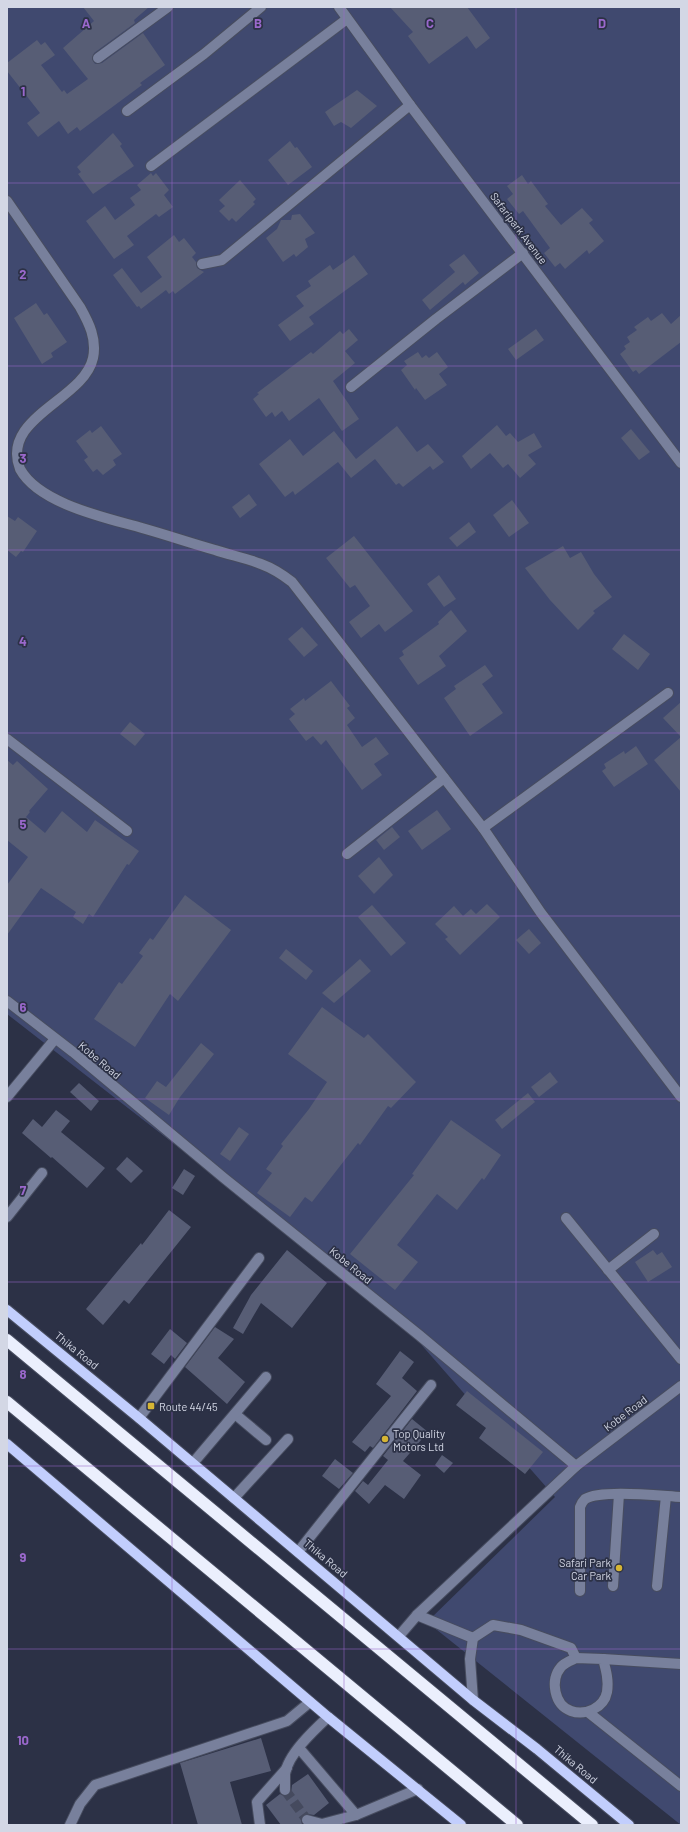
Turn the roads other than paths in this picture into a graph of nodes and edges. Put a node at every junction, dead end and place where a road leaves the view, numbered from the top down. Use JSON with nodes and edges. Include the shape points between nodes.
{"nodes":[{"id":1,"x":168,"y":7,"type":"edge"},
{"id":2,"x":261,"y":7,"type":"edge"},
{"id":3,"x":339,"y":7,"type":"edge"},
{"id":4,"x":347,"y":19,"type":"junction"},
{"id":5,"x":98,"y":58,"type":"dead end"},
{"id":6,"x":410,"y":105,"type":"junction"},
{"id":7,"x":127,"y":111,"type":"dead end"},
{"id":8,"x":151,"y":166,"type":"dead end"},
{"id":9,"x":7,"y":200,"type":"edge"},
{"id":10,"x":523,"y":253,"type":"junction"},
{"id":11,"x":202,"y":264,"type":"dead end"},
{"id":12,"x":351,"y":388,"type":"dead end"},
{"id":13,"x":11,"y":446,"type":"edge"},
{"id":14,"x":681,"y":463,"type":"edge"},
{"id":15,"x":668,"y":693,"type":"dead end"},
{"id":16,"x":7,"y":740,"type":"edge"},
{"id":17,"x":444,"y":778,"type":"junction"},
{"id":18,"x":482,"y":828,"type":"junction"},
{"id":19,"x":127,"y":831,"type":"dead end"},
{"id":20,"x":347,"y":854,"type":"dead end"},
{"id":21,"x":7,"y":1001,"type":"edge"},
{"id":22,"x":55,"y":1039,"type":"junction"},
{"id":23,"x":7,"y":1097,"type":"edge"},
{"id":24,"x":681,"y":1097,"type":"edge"},
{"id":25,"x":42,"y":1173,"type":"dead end"},
{"id":26,"x":7,"y":1217,"type":"edge"},
{"id":27,"x":566,"y":1218,"type":"dead end"},
{"id":28,"x":654,"y":1234,"type":"dead end"},
{"id":29,"x":259,"y":1258,"type":"dead end"},
{"id":30,"x":608,"y":1270,"type":"junction"},
{"id":31,"x":7,"y":1310,"type":"edge"},
{"id":32,"x":7,"y":1340,"type":"edge"},
{"id":33,"x":681,"y":1359,"type":"edge"},
{"id":34,"x":266,"y":1377,"type":"dead end"},
{"id":35,"x":431,"y":1385,"type":"dead end"},
{"id":36,"x":681,"y":1386,"type":"edge"},
{"id":37,"x":7,"y":1402,"type":"edge"},
{"id":38,"x":235,"y":1414,"type":"junction"},
{"id":39,"x":140,"y":1418,"type":"junction"},
{"id":40,"x":288,"y":1439,"type":"dead end"},
{"id":41,"x":266,"y":1440,"type":"dead end"},
{"id":42,"x":7,"y":1444,"type":"edge"},
{"id":43,"x":193,"y":1463,"type":"junction"},
{"id":44,"x":576,"y":1466,"type":"junction"},
{"id":45,"x":619,"y":1494,"type":"junction"},
{"id":46,"x":666,"y":1496,"type":"junction"},
{"id":47,"x":681,"y":1497,"type":"edge"},
{"id":48,"x":234,"y":1498,"type":"junction"},
{"id":49,"x":298,"y":1552,"type":"junction"},
{"id":50,"x":613,"y":1586,"type":"dead end"},
{"id":51,"x":657,"y":1586,"type":"dead end"},
{"id":52,"x":580,"y":1591,"type":"dead end"},
{"id":53,"x":417,"y":1615,"type":"junction"},
{"id":54,"x":399,"y":1636,"type":"junction"},
{"id":55,"x":473,"y":1638,"type":"junction"},
{"id":56,"x":576,"y":1658,"type":"junction"},
{"id":57,"x":603,"y":1659,"type":"junction"},
{"id":58,"x":681,"y":1664,"type":"edge"},
{"id":59,"x":473,"y":1700,"type":"junction"},
{"id":60,"x":310,"y":1702,"type":"junction"},
{"id":61,"x":588,"y":1712,"type":"junction"},
{"id":62,"x":328,"y":1716,"type":"junction"},
{"id":63,"x":300,"y":1748,"type":"junction"},
{"id":64,"x":288,"y":1767,"type":"junction"},
{"id":65,"x":681,"y":1786,"type":"edge"},
{"id":66,"x":285,"y":1790,"type":"tunnel mouth"},
{"id":67,"x":418,"y":1790,"type":"junction"},
{"id":68,"x":356,"y":1815,"type":"junction"},
{"id":69,"x":307,"y":1820,"type":"tunnel mouth"},
{"id":70,"x":322,"y":1824,"type":"edge"},
{"id":71,"x":70,"y":1825,"type":"edge"},
{"id":72,"x":260,"y":1825,"type":"edge"},
{"id":73,"x":461,"y":1825,"type":"edge"},
{"id":74,"x":517,"y":1825,"type":"edge"},
{"id":75,"x":592,"y":1825,"type":"edge"},
{"id":76,"x":629,"y":1825,"type":"edge"}],
"edges":[{"from":1,"to":5,"type":"street"},
{"from":2,"to":7,"type":"street","via":[[204,54]]},
{"from":3,"to":4,"type":"street","name":"Safaripark Avenue"},
{"from":4,"to":6,"type":"street","name":"Safaripark Avenue"},
{"from":4,"to":8,"type":"street"},
{"from":6,"to":10,"type":"street","name":"Safaripark Avenue"},
{"from":6,"to":11,"type":"street","via":[[222,260]]},
{"from":9,"to":13,"type":"street","via":[[90,323],[94,342],[93,359],[85,375],[74,387],[26,423]]},
{"from":10,"to":12,"type":"street"},
{"from":10,"to":14,"type":"street","name":"Safaripark Avenue"},
{"from":13,"to":17,"type":"street","via":[[20,470],[49,496],[86,513],[262,564],[292,582]]},
{"from":15,"to":18,"type":"street"},
{"from":16,"to":19,"type":"street"},
{"from":17,"to":18,"type":"street"},
{"from":17,"to":20,"type":"street"},
{"from":18,"to":24,"type":"street","via":[[541,913]]},
{"from":21,"to":22,"type":"street","name":"Kobe Road"},
{"from":22,"to":23,"type":"street"},
{"from":22,"to":44,"type":"street","name":"Kobe Road","via":[[419,1334]]},
{"from":25,"to":26,"type":"street"},
{"from":27,"to":30,"type":"street"},
{"from":28,"to":30,"type":"street"},
{"from":29,"to":39,"type":"street"},
{"from":30,"to":33,"type":"street"},
{"from":31,"to":39,"type":"main road","name":"Thika Road"},
{"from":32,"to":75,"type":"highway"},
{"from":34,"to":38,"type":"street"},
{"from":35,"to":49,"type":"street"},
{"from":36,"to":44,"type":"street","name":"Kobe Road"},
{"from":37,"to":74,"type":"highway"},
{"from":38,"to":41,"type":"street"},
{"from":38,"to":43,"type":"street"},
{"from":39,"to":43,"type":"main road","name":"Thika Road"},
{"from":40,"to":48,"type":"street"},
{"from":42,"to":60,"type":"main road"},
{"from":43,"to":48,"type":"main road","name":"Thika Road"},
{"from":44,"to":53,"type":"street"},
{"from":45,"to":46,"type":"street"},
{"from":45,"to":50,"type":"street"},
{"from":45,"to":52,"type":"street","via":[[593,1496],[584,1499],[580,1507]]},
{"from":46,"to":47,"type":"street"},
{"from":46,"to":51,"type":"street"},
{"from":48,"to":49,"type":"main road","name":"Thika Road"},
{"from":49,"to":54,"type":"main road","name":"Thika Road"},
{"from":53,"to":54,"type":"street"},
{"from":53,"to":55,"type":"street"},
{"from":54,"to":59,"type":"main road","name":"Thika Road"},
{"from":55,"to":56,"type":"street","via":[[493,1625],[521,1630],[571,1648]]},
{"from":55,"to":59,"type":"street","via":[[470,1659]]},
{"from":56,"to":57,"type":"street"},
{"from":56,"to":61,"type":"street","via":[[561,1666],[554,1682],[557,1699],[570,1711]]},
{"from":57,"to":58,"type":"street"},
{"from":57,"to":61,"type":"street","via":[[608,1680],[607,1694],[600,1706]]},
{"from":59,"to":76,"type":"main road","name":"Thika Road"},
{"from":60,"to":62,"type":"main road"},
{"from":60,"to":71,"type":"street","via":[[287,1721],[95,1785],[80,1804]]},
{"from":61,"to":65,"type":"street"},
{"from":62,"to":63,"type":"street"},
{"from":62,"to":67,"type":"main road"},
{"from":63,"to":64,"type":"street"},
{"from":63,"to":68,"type":"street"},
{"from":64,"to":66,"type":"street","via":[[285,1773]]},
{"from":64,"to":72,"type":"street","via":[[257,1802]]},
{"from":67,"to":68,"type":"street"},
{"from":67,"to":73,"type":"main road"},
{"from":68,"to":70,"type":"street"},
{"from":69,"to":70,"type":"street"}]}
